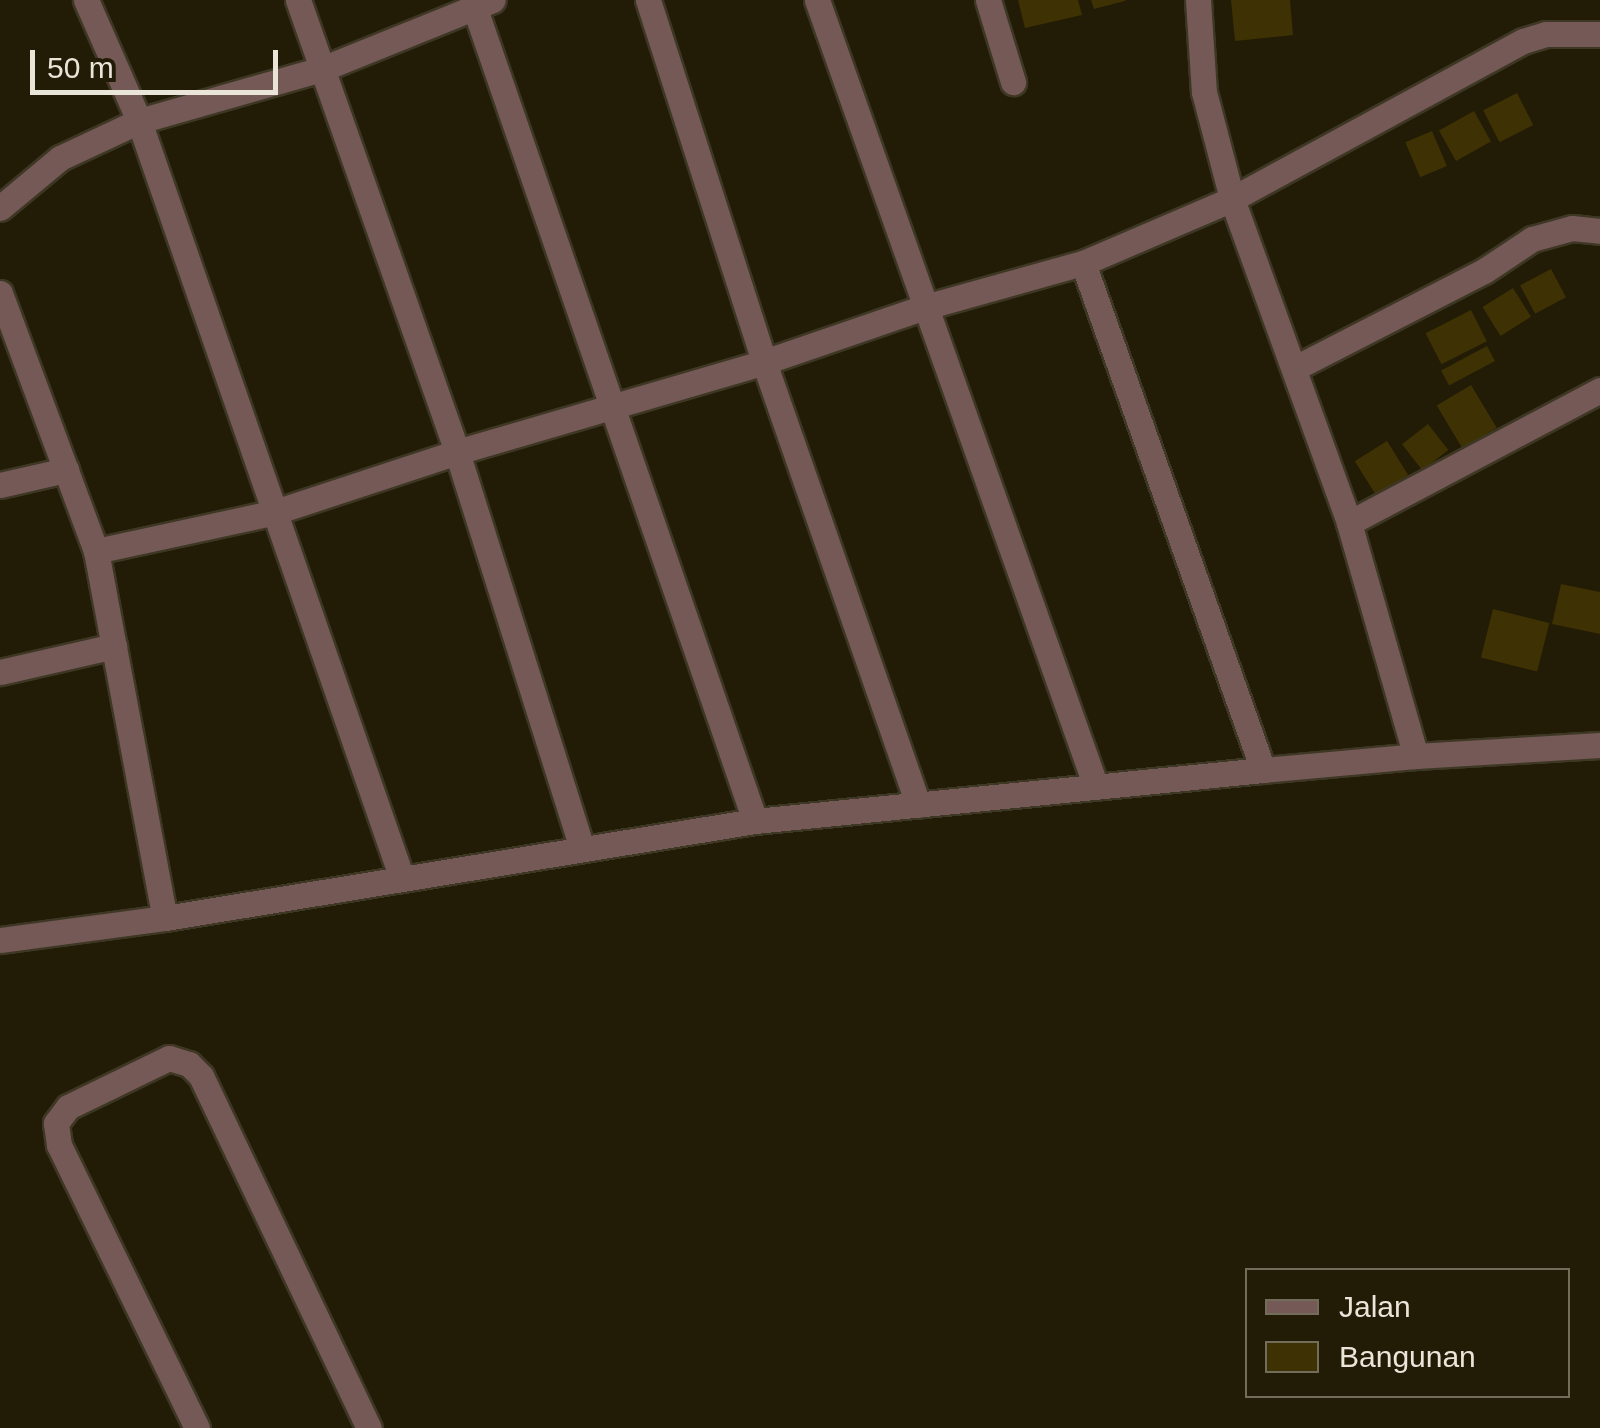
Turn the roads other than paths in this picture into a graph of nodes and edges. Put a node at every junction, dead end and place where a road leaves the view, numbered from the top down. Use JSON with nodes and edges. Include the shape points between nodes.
{"nodes":[{"id":1,"x":86,"y":0,"type":"edge"},
{"id":2,"x":298,"y":0,"type":"edge"},
{"id":3,"x":648,"y":0,"type":"edge"},
{"id":4,"x":817,"y":0,"type":"edge"},
{"id":5,"x":988,"y":0,"type":"edge"},
{"id":6,"x":1198,"y":0,"type":"edge"},
{"id":7,"x":480,"y":2,"type":"edge"},
{"id":8,"x":1600,"y":34,"type":"edge"},
{"id":9,"x":322,"y":69,"type":"junction"},
{"id":10,"x":1014,"y":82,"type":"dead end"},
{"id":11,"x":139,"y":121,"type":"junction"},
{"id":12,"x":1232,"y":200,"type":"junction"},
{"id":13,"x":0,"y":208,"type":"edge"},
{"id":14,"x":1600,"y":231,"type":"edge"},
{"id":15,"x":1082,"y":263,"type":"junction"},
{"id":16,"x":0,"y":294,"type":"edge"},
{"id":17,"x":925,"y":307,"type":"junction"},
{"id":18,"x":764,"y":362,"type":"junction"},
{"id":19,"x":1294,"y":368,"type":"junction"},
{"id":20,"x":1600,"y":390,"type":"edge"},
{"id":21,"x":616,"y":408,"type":"junction"},
{"id":22,"x":457,"y":452,"type":"junction"},
{"id":23,"x":66,"y":470,"type":"junction"},
{"id":24,"x":0,"y":485,"type":"edge"},
{"id":25,"x":272,"y":513,"type":"junction"},
{"id":26,"x":1349,"y":524,"type":"junction"},
{"id":27,"x":96,"y":551,"type":"junction"},
{"id":28,"x":114,"y":646,"type":"junction"},
{"id":29,"x":0,"y":672,"type":"edge"},
{"id":30,"x":1600,"y":744,"type":"edge"},
{"id":31,"x":1416,"y":756,"type":"junction"},
{"id":32,"x":1263,"y":770,"type":"junction"},
{"id":33,"x":1096,"y":786,"type":"junction"},
{"id":34,"x":918,"y":804,"type":"junction"},
{"id":35,"x":755,"y":821,"type":"junction"},
{"id":36,"x":582,"y":849,"type":"junction"},
{"id":37,"x":402,"y":879,"type":"junction"},
{"id":38,"x":166,"y":918,"type":"junction"},
{"id":39,"x":0,"y":940,"type":"edge"},
{"id":40,"x":197,"y":1428,"type":"edge"},
{"id":41,"x":369,"y":1428,"type":"edge"}],
"edges":[{"from":1,"to":11,"type":"street"},
{"from":2,"to":9,"type":"street"},
{"from":3,"to":18,"type":"street"},
{"from":4,"to":17,"type":"street"},
{"from":5,"to":10,"type":"street"},
{"from":6,"to":12,"type":"street","via":[[1204,92]]},
{"from":7,"to":9,"type":"street"},
{"from":7,"to":21,"type":"street"},
{"from":8,"to":12,"type":"street","via":[[1523,41]]},
{"from":9,"to":11,"type":"street"},
{"from":9,"to":22,"type":"street"},
{"from":11,"to":13,"type":"street","via":[[60,158]]},
{"from":11,"to":25,"type":"street"},
{"from":12,"to":15,"type":"street"},
{"from":12,"to":19,"type":"street"},
{"from":14,"to":19,"type":"street","via":[[1572,228],[1532,239],[1484,271]]},
{"from":15,"to":17,"type":"street"},
{"from":15,"to":32,"type":"street"},
{"from":16,"to":23,"type":"street"},
{"from":17,"to":18,"type":"street"},
{"from":17,"to":33,"type":"street"},
{"from":18,"to":21,"type":"street"},
{"from":18,"to":34,"type":"street"},
{"from":19,"to":26,"type":"street"},
{"from":20,"to":26,"type":"street"},
{"from":21,"to":22,"type":"street"},
{"from":21,"to":35,"type":"street"},
{"from":22,"to":25,"type":"street"},
{"from":22,"to":36,"type":"street"},
{"from":23,"to":24,"type":"street"},
{"from":23,"to":27,"type":"street"},
{"from":25,"to":27,"type":"street"},
{"from":25,"to":37,"type":"street"},
{"from":26,"to":31,"type":"street"},
{"from":27,"to":28,"type":"street"},
{"from":28,"to":29,"type":"street"},
{"from":28,"to":38,"type":"street"},
{"from":30,"to":31,"type":"street"},
{"from":31,"to":32,"type":"street"},
{"from":32,"to":33,"type":"street"},
{"from":33,"to":34,"type":"street"},
{"from":34,"to":35,"type":"street"},
{"from":35,"to":36,"type":"street"},
{"from":36,"to":37,"type":"street"},
{"from":37,"to":38,"type":"street"},
{"from":38,"to":39,"type":"street"},
{"from":40,"to":41,"type":"street","via":[[60,1145],[56,1123],[68,1107],[169,1058],[201,1076]]}]}
